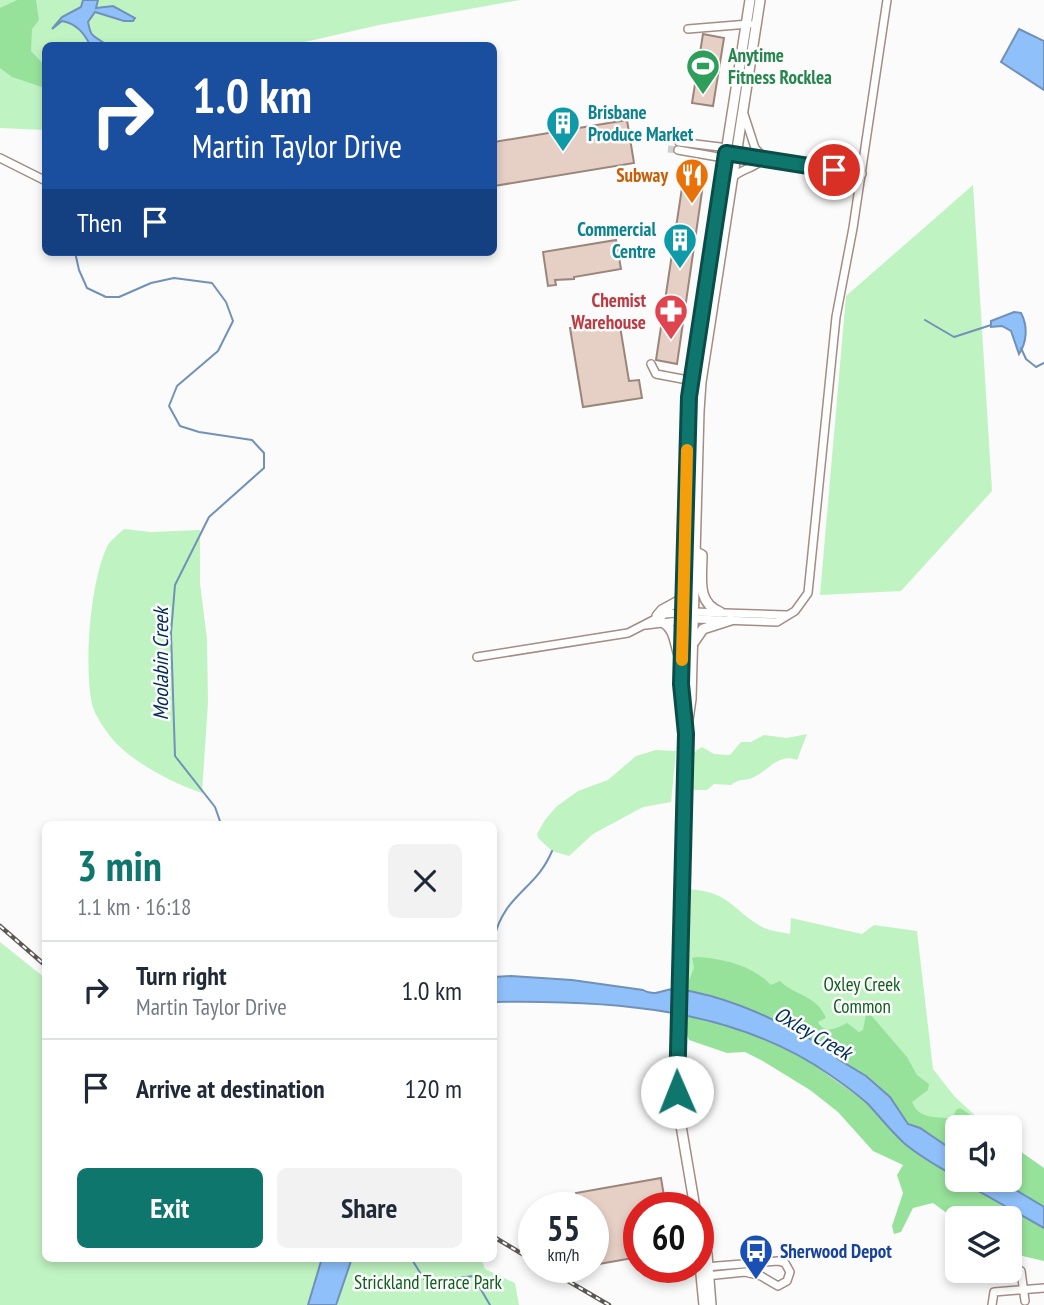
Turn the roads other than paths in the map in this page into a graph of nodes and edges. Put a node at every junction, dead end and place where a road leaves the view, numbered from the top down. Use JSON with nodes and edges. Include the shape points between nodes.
{"nodes":[{"id":1,"x":750,"y":0,"type":"edge"},
{"id":2,"x":760,"y":0,"type":"edge"},
{"id":3,"x":887,"y":0,"type":"edge"},
{"id":4,"x":757,"y":21,"type":"junction"},
{"id":5,"x":745,"y":25,"type":"junction"},
{"id":6,"x":688,"y":29,"type":"dead end"},
{"id":7,"x":743,"y":110,"type":"junction"},
{"id":8,"x":679,"y":146,"type":"tunnel mouth"},
{"id":9,"x":731,"y":154,"type":"junction"},
{"id":10,"x":0,"y":158,"type":"edge"},
{"id":11,"x":764,"y":158,"type":"junction"},
{"id":12,"x":862,"y":174,"type":"junction"},
{"id":13,"x":732,"y":178,"type":"junction"},
{"id":14,"x":42,"y":179,"type":"edge"},
{"id":15,"x":651,"y":364,"type":"dead end"},
{"id":16,"x":690,"y":381,"type":"junction"},
{"id":17,"x":701,"y":382,"type":"junction"},
{"id":18,"x":696,"y":552,"type":"junction"},
{"id":19,"x":684,"y":598,"type":"junction"},
{"id":20,"x":720,"y":612,"type":"junction"},
{"id":21,"x":694,"y":615,"type":"junction"},
{"id":22,"x":787,"y":615,"type":"junction"},
{"id":23,"x":683,"y":616,"type":"junction"},
{"id":24,"x":659,"y":619,"type":"junction"},
{"id":25,"x":731,"y":620,"type":"junction"},
{"id":26,"x":693,"y":643,"type":"junction"},
{"id":27,"x":477,"y":657,"type":"dead end"},
{"id":28,"x":681,"y":663,"type":"junction"},
{"id":29,"x":686,"y":734,"type":"junction"},
{"id":30,"x":692,"y":1192,"type":"edge"},
{"id":31,"x":705,"y":1271,"type":"joint"},
{"id":32,"x":1022,"y":1280,"type":"edge"},
{"id":33,"x":705,"y":1283,"type":"edge"},
{"id":34,"x":707,"y":1283,"type":"edge"},
{"id":35,"x":1044,"y":1288,"type":"edge"},
{"id":36,"x":1023,"y":1289,"type":"junction"},
{"id":37,"x":1024,"y":1301,"type":"dead end"},
{"id":38,"x":704,"y":1305,"type":"edge"},
{"id":39,"x":711,"y":1305,"type":"edge"},
{"id":40,"x":992,"y":1305,"type":"edge"}],
"edges":[{"from":1,"to":5,"type":"main road"},
{"from":2,"to":4,"type":"main road"},
{"from":3,"to":12,"type":"street"},
{"from":4,"to":5,"type":"street"},
{"from":4,"to":7,"type":"main road"},
{"from":5,"to":6,"type":"street"},
{"from":5,"to":9,"type":"main road"},
{"from":7,"to":9,"type":"main road"},
{"from":7,"to":11,"type":"street","via":[[755,148]]},
{"from":8,"to":9,"type":"street","via":[[718,157]]},
{"from":9,"to":11,"type":"street"},
{"from":9,"to":13,"type":"main road"},
{"from":9,"to":16,"type":"main road"},
{"from":10,"to":14,"type":"street"},
{"from":11,"to":12,"type":"street"},
{"from":11,"to":13,"type":"street"},
{"from":12,"to":22,"type":"street","via":[[836,317],[811,581],[804,601]]},
{"from":13,"to":17,"type":"main road"},
{"from":15,"to":16,"type":"street","via":[[656,374]]},
{"from":16,"to":17,"type":"street"},
{"from":16,"to":19,"type":"main road"},
{"from":17,"to":18,"type":"main road"},
{"from":18,"to":20,"type":"main road","via":[[702,555],[705,602]]},
{"from":18,"to":21,"type":"main road"},
{"from":19,"to":23,"type":"main road"},
{"from":19,"to":24,"type":"main road"},
{"from":20,"to":21,"type":"street"},
{"from":20,"to":22,"type":"street"},
{"from":21,"to":23,"type":"street"},
{"from":21,"to":25,"type":"street"},
{"from":21,"to":26,"type":"main road"},
{"from":22,"to":25,"type":"street","via":[[777,622]]},
{"from":23,"to":24,"type":"street"},
{"from":23,"to":28,"type":"main road"},
{"from":24,"to":27,"type":"street","via":[[628,633]]},
{"from":24,"to":28,"type":"main road","via":[[675,636]]},
{"from":25,"to":26,"type":"main road","via":[[703,629]]},
{"from":26,"to":29,"type":"main road"},
{"from":28,"to":29,"type":"main road"},
{"from":29,"to":30,"type":"main road","via":[[678,1108]]},
{"from":31,"to":31,"type":"street","via":[[781,1261],[790,1272],[787,1281],[778,1286],[754,1273]]},
{"from":32,"to":36,"type":"street"},
{"from":33,"to":38,"type":"main road"},
{"from":34,"to":39,"type":"main road"},
{"from":35,"to":36,"type":"street"},
{"from":36,"to":37,"type":"street"},
{"from":36,"to":40,"type":"street","via":[[994,1292]]}]}
